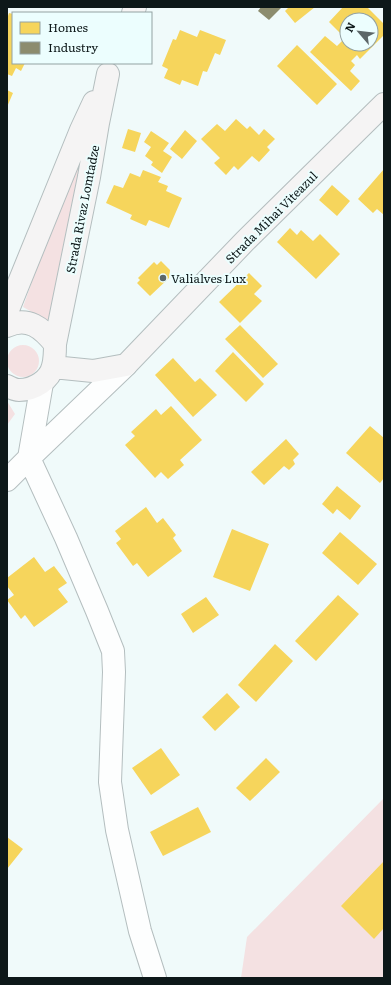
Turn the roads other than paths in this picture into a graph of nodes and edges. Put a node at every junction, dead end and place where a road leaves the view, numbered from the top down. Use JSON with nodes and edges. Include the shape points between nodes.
{"nodes":[{"id":1,"x":110,"y":68,"type":"edge"},
{"id":2,"x":384,"y":104,"type":"edge"},
{"id":3,"x":7,"y":312,"type":"edge"},
{"id":4,"x":7,"y":326,"type":"edge"},
{"id":5,"x":55,"y":344,"type":"junction"},
{"id":6,"x":126,"y":365,"type":"junction"},
{"id":7,"x":47,"y":375,"type":"junction"},
{"id":8,"x":7,"y":386,"type":"edge"},
{"id":9,"x":29,"y":458,"type":"junction"},
{"id":10,"x":7,"y":480,"type":"edge"},
{"id":11,"x":156,"y":978,"type":"edge"}],
"edges":[{"from":1,"to":3,"type":"street","name":"Strada Rivaz Lomtadze","via":[[81,130]]},
{"from":1,"to":5,"type":"street","name":"Strada Rivaz Lomtadze"},
{"from":2,"to":6,"type":"street","name":"Strada Mihai Viteazul"},
{"from":4,"to":5,"type":"street","via":[[13,323],[29,323],[37,326]]},
{"from":5,"to":7,"type":"street","name":"Strada Rivaz Lomtadze","via":[[55,355]]},
{"from":6,"to":7,"type":"street"},
{"from":6,"to":9,"type":"street","name":"Strada Mihai Viteazul"},
{"from":7,"to":8,"type":"street","via":[[32,388],[21,390]]},
{"from":7,"to":9,"type":"street"},
{"from":9,"to":10,"type":"street","name":"Strada Mihai Viteazul"},
{"from":9,"to":11,"type":"street","via":[[66,538],[113,651],[110,782],[117,830],[140,931]]}]}
